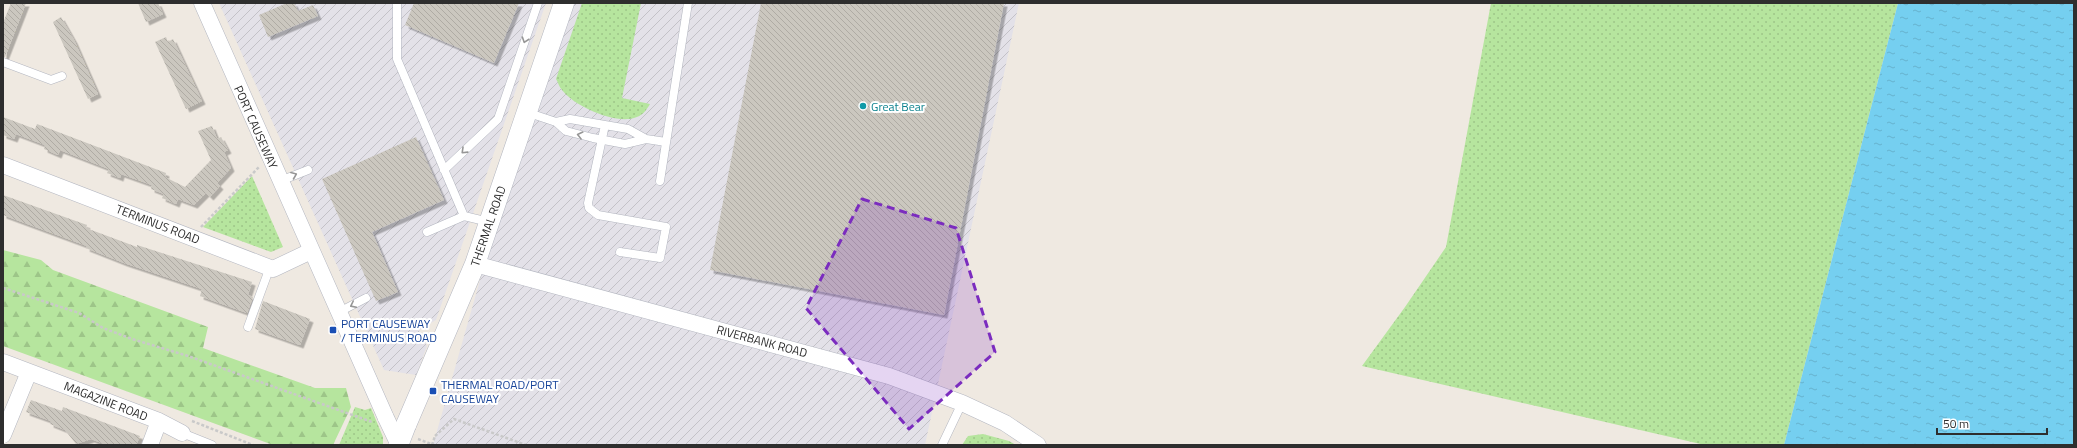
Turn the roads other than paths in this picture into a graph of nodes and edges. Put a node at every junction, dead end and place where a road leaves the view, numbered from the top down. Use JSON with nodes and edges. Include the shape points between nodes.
{"nodes":[{"id":1,"x":202,"y":3,"type":"edge"},
{"id":2,"x":398,"y":3,"type":"edge"},
{"id":3,"x":538,"y":3,"type":"edge"},
{"id":4,"x":564,"y":3,"type":"edge"},
{"id":5,"x":688,"y":3,"type":"edge"},
{"id":6,"x":3,"y":62,"type":"edge"},
{"id":7,"x":62,"y":76,"type":"dead end"},
{"id":8,"x":525,"y":112,"type":"junction"},
{"id":9,"x":556,"y":122,"type":"junction"},
{"id":10,"x":605,"y":125,"type":"junction"},
{"id":11,"x":646,"y":139,"type":"junction"},
{"id":12,"x":603,"y":140,"type":"junction"},
{"id":13,"x":666,"y":142,"type":"junction"},
{"id":14,"x":3,"y":165,"type":"edge"},
{"id":15,"x":308,"y":170,"type":"dead end"},
{"id":16,"x":444,"y":170,"type":"junction"},
{"id":17,"x":280,"y":181,"type":"junction"},
{"id":18,"x":660,"y":181,"type":"dead end"},
{"id":19,"x":464,"y":216,"type":"junction"},
{"id":20,"x":489,"y":223,"type":"junction"},
{"id":21,"x":427,"y":232,"type":"dead end"},
{"id":22,"x":311,"y":251,"type":"junction"},
{"id":23,"x":620,"y":252,"type":"dead end"},
{"id":24,"x":475,"y":264,"type":"junction"},
{"id":25,"x":270,"y":267,"type":"junction"},
{"id":26,"x":366,"y":298,"type":"dead end"},
{"id":27,"x":339,"y":312,"type":"junction"},
{"id":28,"x":248,"y":327,"type":"dead end"},
{"id":29,"x":3,"y":362,"type":"edge"},
{"id":30,"x":29,"y":372,"type":"junction"},
{"id":31,"x":962,"y":402,"type":"junction"},
{"id":32,"x":159,"y":421,"type":"junction"},
{"id":33,"x":182,"y":433,"type":"joint"},
{"id":34,"x":3,"y":435,"type":"edge"},
{"id":35,"x":402,"y":439,"type":"edge"},
{"id":36,"x":150,"y":445,"type":"edge"},
{"id":37,"x":212,"y":445,"type":"edge"},
{"id":38,"x":942,"y":445,"type":"edge"},
{"id":39,"x":1038,"y":445,"type":"edge"}],
"edges":[{"from":1,"to":17,"type":"street","name":"PORT CAUSEWAY"},
{"from":2,"to":16,"type":"lane","via":[[397,59]]},
{"from":3,"to":16,"type":"lane","one_way":true,"via":[[498,119]]},
{"from":4,"to":8,"type":"street","name":"THERMAL ROAD"},
{"from":5,"to":13,"type":"lane"},
{"from":6,"to":7,"type":"lane","via":[[51,80]]},
{"from":8,"to":9,"type":"lane"},
{"from":8,"to":20,"type":"street","name":"THERMAL ROAD"},
{"from":9,"to":10,"type":"lane","via":[[570,119]]},
{"from":12,"to":9,"type":"lane","one_way":true,"via":[[566,131]]},
{"from":10,"to":11,"type":"lane","via":[[628,129]]},
{"from":10,"to":12,"type":"lane"},
{"from":11,"to":12,"type":"lane","via":[[625,144]]},
{"from":11,"to":13,"type":"lane"},
{"from":12,"to":23,"type":"lane","via":[[589,208],[598,215],[666,227],[660,258]]},
{"from":13,"to":18,"type":"lane"},
{"from":14,"to":25,"type":"street","name":"TERMINUS ROAD"},
{"from":17,"to":15,"type":"lane","one_way":true},
{"from":16,"to":19,"type":"lane"},
{"from":17,"to":22,"type":"street","name":"PORT CAUSEWAY"},
{"from":19,"to":20,"type":"lane"},
{"from":19,"to":21,"type":"lane"},
{"from":20,"to":24,"type":"street","name":"THERMAL ROAD"},
{"from":22,"to":25,"type":"street","via":[[273,268]]},
{"from":22,"to":27,"type":"street","name":"PORT CAUSEWAY"},
{"from":24,"to":31,"type":"street","name":"RIVERBANK ROAD","via":[[881,374]]},
{"from":24,"to":35,"type":"street","name":"THERMAL ROAD"},
{"from":25,"to":28,"type":"lane"},
{"from":26,"to":27,"type":"lane","one_way":true},
{"from":27,"to":35,"type":"street","name":"PORT CAUSEWAY","bridge":true,"via":[[380,421]]},
{"from":29,"to":30,"type":"street","name":"MAGAZINE ROAD"},
{"from":30,"to":32,"type":"street","name":"MAGAZINE ROAD"},
{"from":30,"to":34,"type":"street"},
{"from":31,"to":38,"type":"lane"},
{"from":31,"to":39,"type":"street","name":"RIVERBANK ROAD","via":[[1005,424]]},
{"from":32,"to":33,"type":"street"},
{"from":32,"to":36,"type":"street","name":"MAGAZINE ROAD"},
{"from":33,"to":37,"type":"lane"}]}
